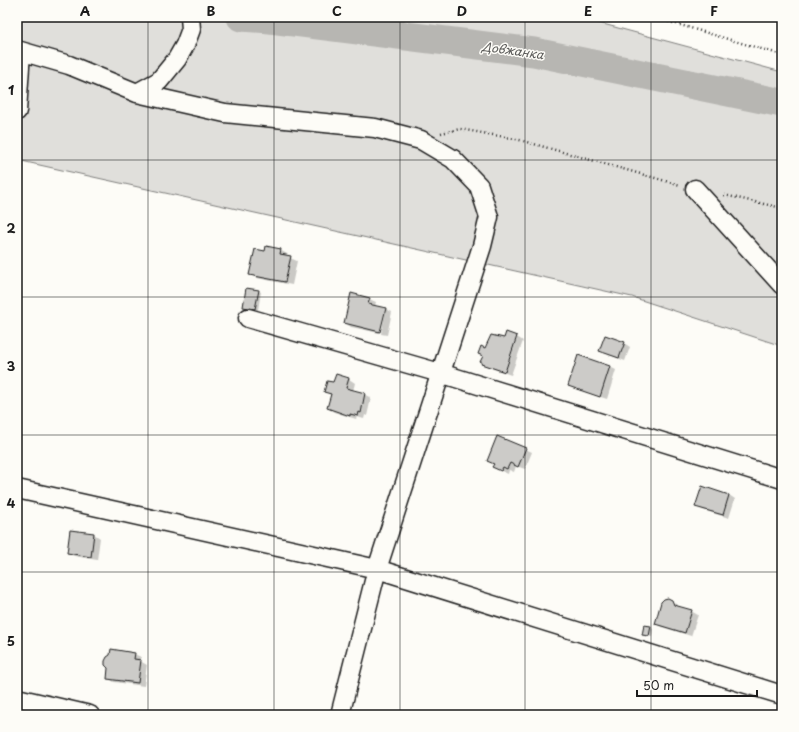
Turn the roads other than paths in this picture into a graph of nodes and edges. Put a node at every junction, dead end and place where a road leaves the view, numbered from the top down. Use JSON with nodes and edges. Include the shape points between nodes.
{"nodes":[{"id":1,"x":190,"y":23,"type":"edge"},
{"id":2,"x":19,"y":51,"type":"edge"},
{"id":3,"x":137,"y":93,"type":"junction"},
{"id":4,"x":17,"y":111,"type":"edge"},
{"id":5,"x":695,"y":189,"type":"road end"},
{"id":6,"x":782,"y":285,"type":"edge"},
{"id":7,"x":248,"y":318,"type":"dead end"},
{"id":8,"x":440,"y":373,"type":"junction"},
{"id":9,"x":782,"y":479,"type":"edge"},
{"id":10,"x":17,"y":489,"type":"edge"},
{"id":11,"x":377,"y":569,"type":"junction"},
{"id":12,"x":782,"y":695,"type":"edge"},
{"id":13,"x":17,"y":698,"type":"edge"},
{"id":14,"x":90,"y":715,"type":"edge"},
{"id":15,"x":340,"y":715,"type":"edge"}],
"edges":[{"from":1,"to":3,"type":"street","via":[[186,45],[178,59],[159,81]]},
{"from":2,"to":3,"type":"street","via":[[69,65]]},
{"from":2,"to":4,"type":"street"},
{"from":3,"to":8,"type":"street","via":[[225,113],[375,128],[421,140],[453,159],[479,186],[489,217],[482,246]]},
{"from":5,"to":6,"type":"street"},
{"from":7,"to":8,"type":"street"},
{"from":8,"to":9,"type":"street"},
{"from":8,"to":11,"type":"street"},
{"from":10,"to":11,"type":"street"},
{"from":11,"to":12,"type":"street"},
{"from":11,"to":15,"type":"street"},
{"from":13,"to":14,"type":"street"}]}
